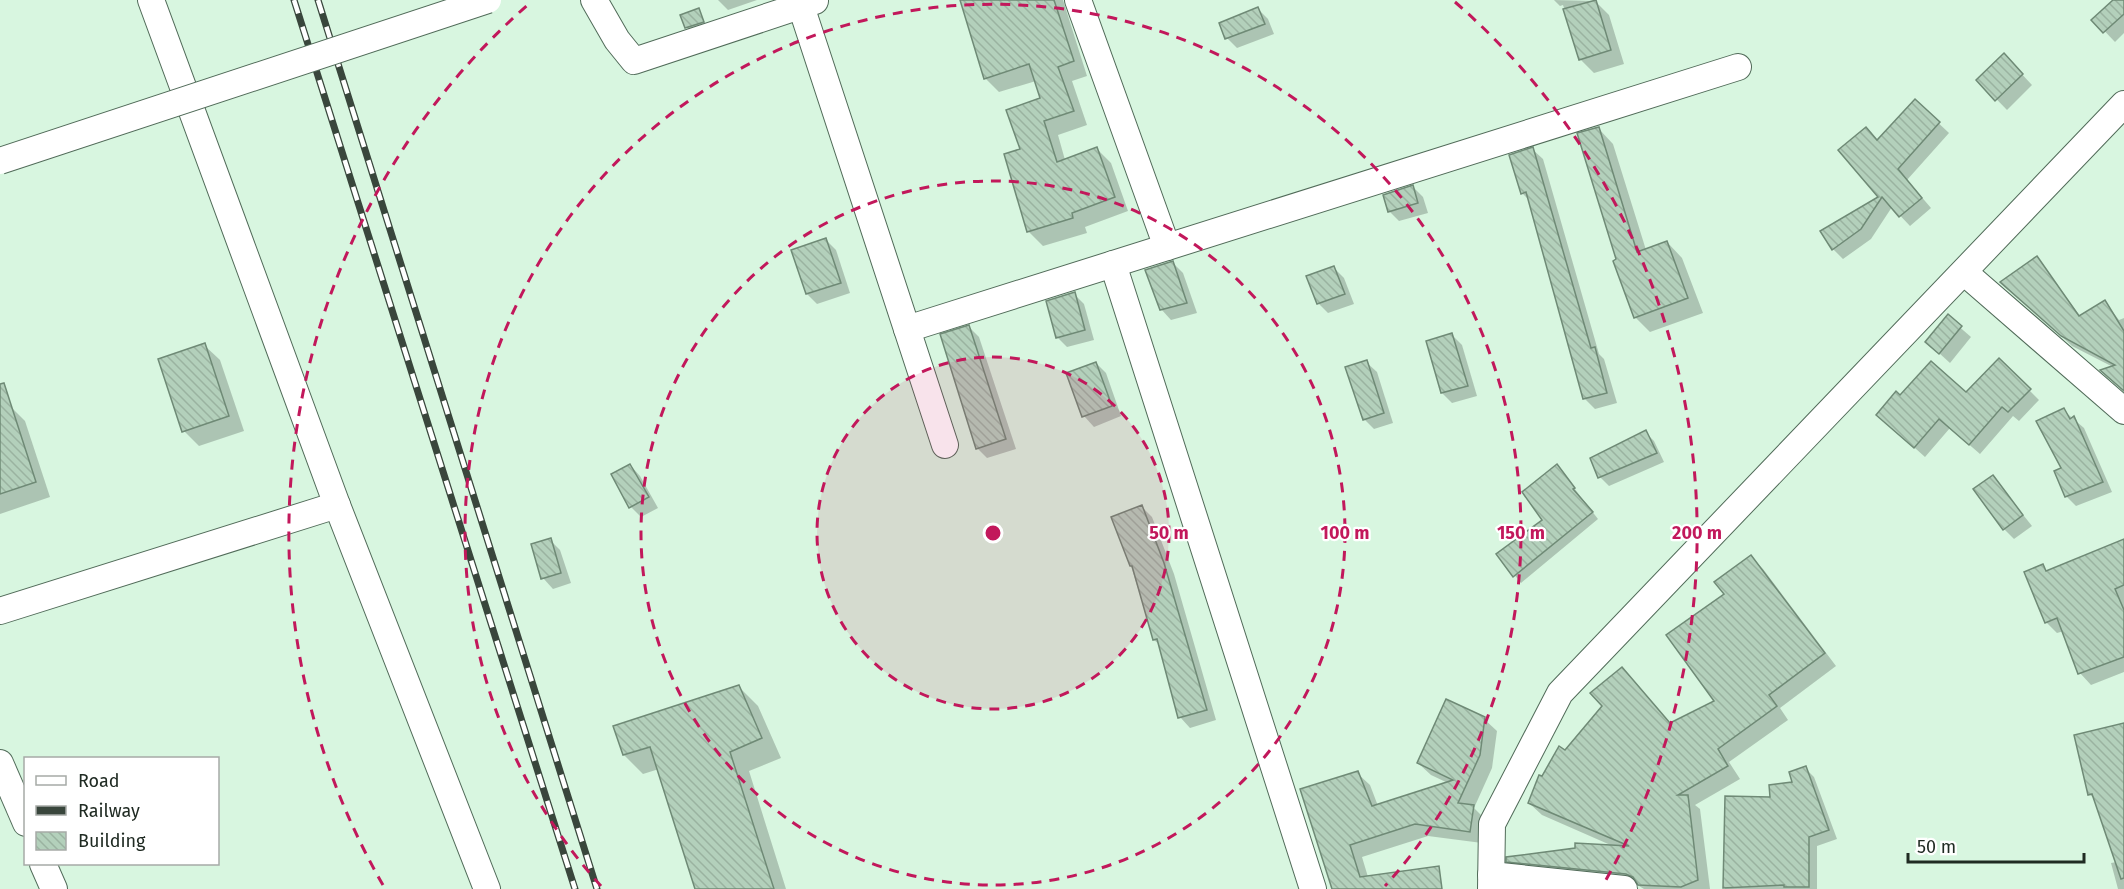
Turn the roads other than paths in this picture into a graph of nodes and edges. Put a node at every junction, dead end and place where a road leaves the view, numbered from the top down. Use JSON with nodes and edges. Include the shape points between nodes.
{"nodes":[{"id":1,"x":151,"y":0,"type":"edge"},
{"id":2,"x":488,"y":0,"type":"edge"},
{"id":3,"x":594,"y":0,"type":"edge"},
{"id":4,"x":1078,"y":0,"type":"edge"},
{"id":5,"x":809,"y":3,"type":"edge"},
{"id":6,"x":1738,"y":67,"type":"dead end"},
{"id":7,"x":2124,"y":104,"type":"edge"},
{"id":8,"x":0,"y":161,"type":"edge"},
{"id":9,"x":1167,"y":247,"type":"junction"},
{"id":10,"x":1113,"y":264,"type":"junction"},
{"id":11,"x":1965,"y":273,"type":"junction"},
{"id":12,"x":907,"y":329,"type":"junction"},
{"id":13,"x":2124,"y":411,"type":"edge"},
{"id":14,"x":945,"y":445,"type":"dead end"},
{"id":15,"x":337,"y":505,"type":"junction"},
{"id":16,"x":0,"y":611,"type":"edge"},
{"id":17,"x":0,"y":763,"type":"edge"},
{"id":18,"x":24,"y":818,"type":"edge"},
{"id":19,"x":43,"y":865,"type":"edge"},
{"id":20,"x":1491,"y":882,"type":"edge"},
{"id":21,"x":54,"y":889,"type":"edge"},
{"id":22,"x":487,"y":889,"type":"edge"},
{"id":23,"x":1313,"y":889,"type":"edge"},
{"id":24,"x":1624,"y":889,"type":"edge"}],
"edges":[{"from":1,"to":15,"type":"street"},
{"from":2,"to":8,"type":"street","bridge":true},
{"from":3,"to":5,"type":"street","via":[[634,61]]},
{"from":4,"to":9,"type":"street"},
{"from":5,"to":12,"type":"street"},
{"from":6,"to":9,"type":"street"},
{"from":7,"to":11,"type":"street"},
{"from":9,"to":10,"type":"street"},
{"from":10,"to":12,"type":"street"},
{"from":10,"to":23,"type":"street"},
{"from":11,"to":13,"type":"street"},
{"from":11,"to":20,"type":"street","via":[[1560,693],[1492,824]]},
{"from":12,"to":14,"type":"street"},
{"from":15,"to":16,"type":"street"},
{"from":15,"to":22,"type":"street"},
{"from":17,"to":18,"type":"street"},
{"from":19,"to":21,"type":"street"},
{"from":20,"to":24,"type":"street"}]}
